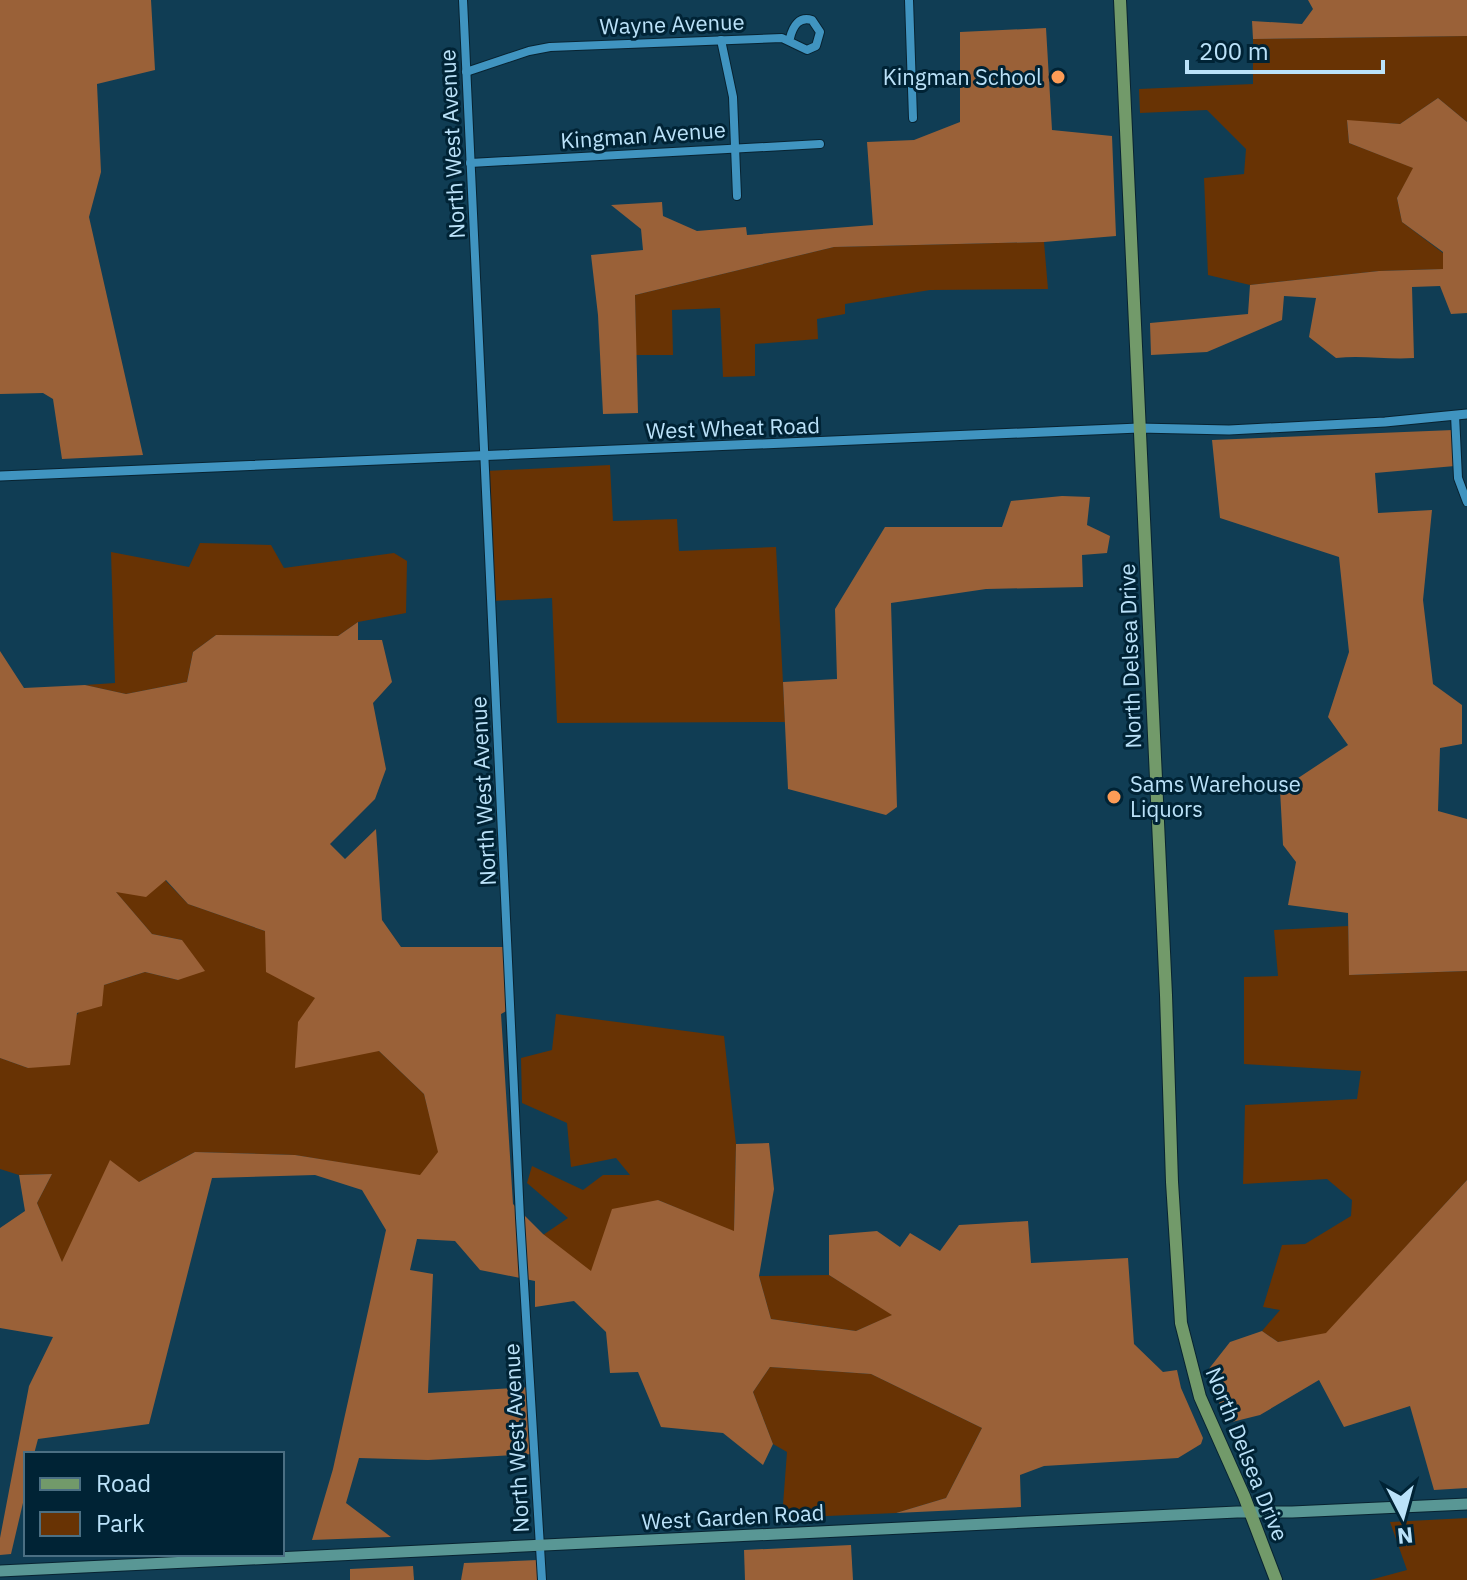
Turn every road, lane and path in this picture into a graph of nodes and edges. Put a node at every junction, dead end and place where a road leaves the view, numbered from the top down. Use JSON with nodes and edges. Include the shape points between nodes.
{"nodes":[{"id":1,"x":463,"y":0,"type":"edge"},
{"id":2,"x":909,"y":0,"type":"edge"},
{"id":3,"x":1120,"y":0,"type":"edge"},
{"id":4,"x":790,"y":38,"type":"dead end"},
{"id":5,"x":721,"y":40,"type":"junction"},
{"id":6,"x":466,"y":72,"type":"junction"},
{"id":7,"x":913,"y":118,"type":"dead end"},
{"id":8,"x":820,"y":144,"type":"dead end"},
{"id":9,"x":733,"y":147,"type":"junction"},
{"id":10,"x":470,"y":163,"type":"junction"},
{"id":11,"x":737,"y":196,"type":"dead end"},
{"id":12,"x":1467,"y":414,"type":"edge"},
{"id":13,"x":1455,"y":415,"type":"junction"},
{"id":14,"x":1139,"y":428,"type":"junction"},
{"id":15,"x":486,"y":456,"type":"junction"},
{"id":16,"x":0,"y":476,"type":"edge"},
{"id":17,"x":1467,"y":502,"type":"edge"},
{"id":18,"x":1467,"y":1504,"type":"edge"},
{"id":19,"x":1250,"y":1512,"type":"junction"},
{"id":20,"x":540,"y":1545,"type":"junction"},
{"id":21,"x":0,"y":1571,"type":"edge"},
{"id":22,"x":542,"y":1580,"type":"edge"},
{"id":23,"x":1276,"y":1580,"type":"edge"}],
"edges":[{"from":1,"to":6,"type":"street","name":"North West Avenue"},
{"from":2,"to":7,"type":"street"},
{"from":3,"to":14,"type":"main road","name":"North Delsea Drive"},
{"from":4,"to":5,"type":"street","name":"Wayne Avenue","via":[[796,23],[804,19],[812,20],[820,32],[816,46],[807,50],[782,38]]},
{"from":5,"to":6,"type":"street","name":"Wayne Avenue","via":[[550,47]]},
{"from":5,"to":9,"type":"street","via":[[732,85]]},
{"from":6,"to":10,"type":"street","name":"North West Avenue"},
{"from":8,"to":9,"type":"street","name":"Kingman Avenue"},
{"from":9,"to":10,"type":"street","name":"Kingman Avenue"},
{"from":9,"to":11,"type":"street"},
{"from":10,"to":15,"type":"street","name":"North West Avenue"},
{"from":12,"to":13,"type":"street","name":"West Wheat Road"},
{"from":13,"to":14,"type":"street","name":"West Wheat Road","via":[[1229,430]]},
{"from":13,"to":17,"type":"street","via":[[1458,478]]},
{"from":14,"to":15,"type":"street","name":"West Wheat Road"},
{"from":14,"to":19,"type":"main road","name":"North Delsea Drive","via":[[1181,1323],[1200,1397]]},
{"from":15,"to":16,"type":"street","name":"West Wheat Road"},
{"from":15,"to":20,"type":"street","name":"North West Avenue"},
{"from":18,"to":19,"type":"main road","name":"West Garden Road"},
{"from":19,"to":20,"type":"main road","name":"West Garden Road"},
{"from":19,"to":23,"type":"main road","name":"North Delsea Drive"},
{"from":20,"to":21,"type":"main road","name":"West Garden Road"},
{"from":20,"to":22,"type":"street","name":"North West Avenue"}]}
